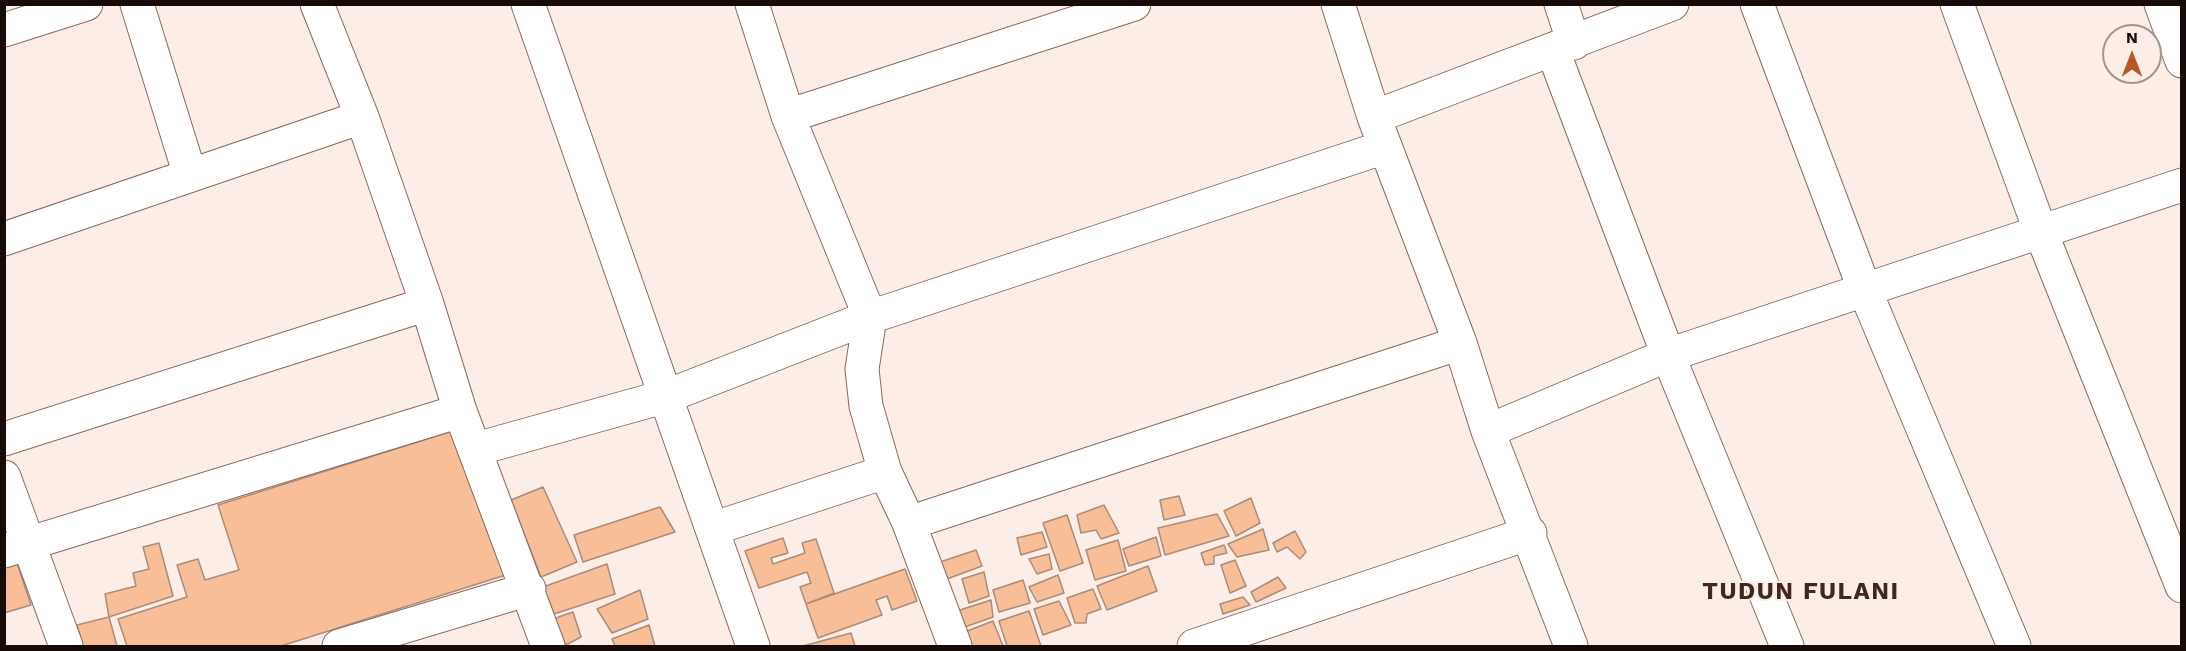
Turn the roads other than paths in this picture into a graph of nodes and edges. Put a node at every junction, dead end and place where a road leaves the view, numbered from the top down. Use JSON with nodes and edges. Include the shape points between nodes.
{"nodes":[{"id":1,"x":86,"y":4,"type":"edge"},
{"id":2,"x":137,"y":4,"type":"edge"},
{"id":3,"x":317,"y":4,"type":"edge"},
{"id":4,"x":528,"y":4,"type":"edge"},
{"id":5,"x":752,"y":4,"type":"edge"},
{"id":6,"x":1134,"y":4,"type":"edge"},
{"id":7,"x":1338,"y":4,"type":"edge"},
{"id":8,"x":1561,"y":4,"type":"edge"},
{"id":9,"x":1672,"y":4,"type":"edge"},
{"id":10,"x":1756,"y":4,"type":"edge"},
{"id":11,"x":1957,"y":4,"type":"edge"},
{"id":12,"x":2160,"y":4,"type":"edge"},
{"id":13,"x":4,"y":30,"type":"edge"},
{"id":14,"x":1563,"y":47,"type":"junction"},
{"id":15,"x":2181,"y":61,"type":"edge"},
{"id":16,"x":788,"y":116,"type":"junction"},
{"id":17,"x":362,"y":117,"type":"junction"},
{"id":18,"x":1374,"y":117,"type":"junction"},
{"id":19,"x":1385,"y":147,"type":"junction"},
{"id":20,"x":190,"y":175,"type":"junction"},
{"id":21,"x":2181,"y":185,"type":"edge"},
{"id":22,"x":2040,"y":230,"type":"junction"},
{"id":23,"x":4,"y":239,"type":"edge"},
{"id":24,"x":1864,"y":288,"type":"junction"},
{"id":25,"x":427,"y":304,"type":"junction"},
{"id":26,"x":870,"y":317,"type":"junction"},
{"id":27,"x":1460,"y":343,"type":"junction"},
{"id":28,"x":1668,"y":356,"type":"junction"},
{"id":29,"x":667,"y":396,"type":"junction"},
{"id":30,"x":460,"y":411,"type":"junction"},
{"id":31,"x":1488,"y":431,"type":"junction"},
{"id":32,"x":4,"y":439,"type":"edge"},
{"id":33,"x":476,"y":449,"type":"junction"},
{"id":34,"x":885,"y":472,"type":"junction"},
{"id":35,"x":4,"y":477,"type":"edge"},
{"id":36,"x":909,"y":523,"type":"junction"},
{"id":37,"x":712,"y":529,"type":"junction"},
{"id":38,"x":1530,"y":533,"type":"junction"},
{"id":39,"x":17,"y":547,"type":"edge"},
{"id":40,"x":2181,"y":586,"type":"edge"},
{"id":41,"x":529,"y":589,"type":"junction"},
{"id":42,"x":66,"y":646,"type":"edge"},
{"id":43,"x":339,"y":646,"type":"edge"},
{"id":44,"x":548,"y":646,"type":"edge"},
{"id":45,"x":753,"y":646,"type":"edge"},
{"id":46,"x":955,"y":646,"type":"edge"},
{"id":47,"x":1194,"y":646,"type":"edge"},
{"id":48,"x":1572,"y":646,"type":"edge"},
{"id":49,"x":1787,"y":646,"type":"edge"},
{"id":50,"x":2014,"y":646,"type":"edge"}],
"edges":[{"from":1,"to":13,"type":"street"},
{"from":2,"to":20,"type":"street"},
{"from":3,"to":17,"type":"street"},
{"from":4,"to":29,"type":"street"},
{"from":5,"to":16,"type":"street"},
{"from":6,"to":16,"type":"street"},
{"from":7,"to":18,"type":"street"},
{"from":8,"to":14,"type":"street"},
{"from":9,"to":14,"type":"street"},
{"from":10,"to":24,"type":"street"},
{"from":11,"to":22,"type":"street"},
{"from":12,"to":15,"type":"street"},
{"from":14,"to":18,"type":"street"},
{"from":14,"to":28,"type":"street"},
{"from":16,"to":26,"type":"street"},
{"from":17,"to":20,"type":"street"},
{"from":17,"to":25,"type":"street"},
{"from":18,"to":19,"type":"street"},
{"from":19,"to":26,"type":"street"},
{"from":19,"to":27,"type":"street"},
{"from":20,"to":23,"type":"street"},
{"from":21,"to":22,"type":"street"},
{"from":22,"to":24,"type":"street"},
{"from":22,"to":40,"type":"street"},
{"from":24,"to":28,"type":"street"},
{"from":24,"to":50,"type":"street"},
{"from":25,"to":30,"type":"street"},
{"from":25,"to":32,"type":"street"},
{"from":26,"to":29,"type":"street"},
{"from":26,"to":34,"type":"street","via":[[862,369],[866,405]]},
{"from":27,"to":31,"type":"street"},
{"from":27,"to":36,"type":"street"},
{"from":28,"to":31,"type":"street"},
{"from":28,"to":49,"type":"street"},
{"from":29,"to":33,"type":"street"},
{"from":29,"to":37,"type":"street"},
{"from":30,"to":33,"type":"street"},
{"from":30,"to":39,"type":"street"},
{"from":31,"to":38,"type":"street"},
{"from":33,"to":41,"type":"street"},
{"from":34,"to":36,"type":"street"},
{"from":34,"to":37,"type":"street"},
{"from":35,"to":39,"type":"street"},
{"from":36,"to":46,"type":"street"},
{"from":37,"to":45,"type":"street"},
{"from":38,"to":47,"type":"street"},
{"from":38,"to":48,"type":"street"},
{"from":39,"to":42,"type":"street"},
{"from":41,"to":43,"type":"street"},
{"from":41,"to":44,"type":"street"}]}
